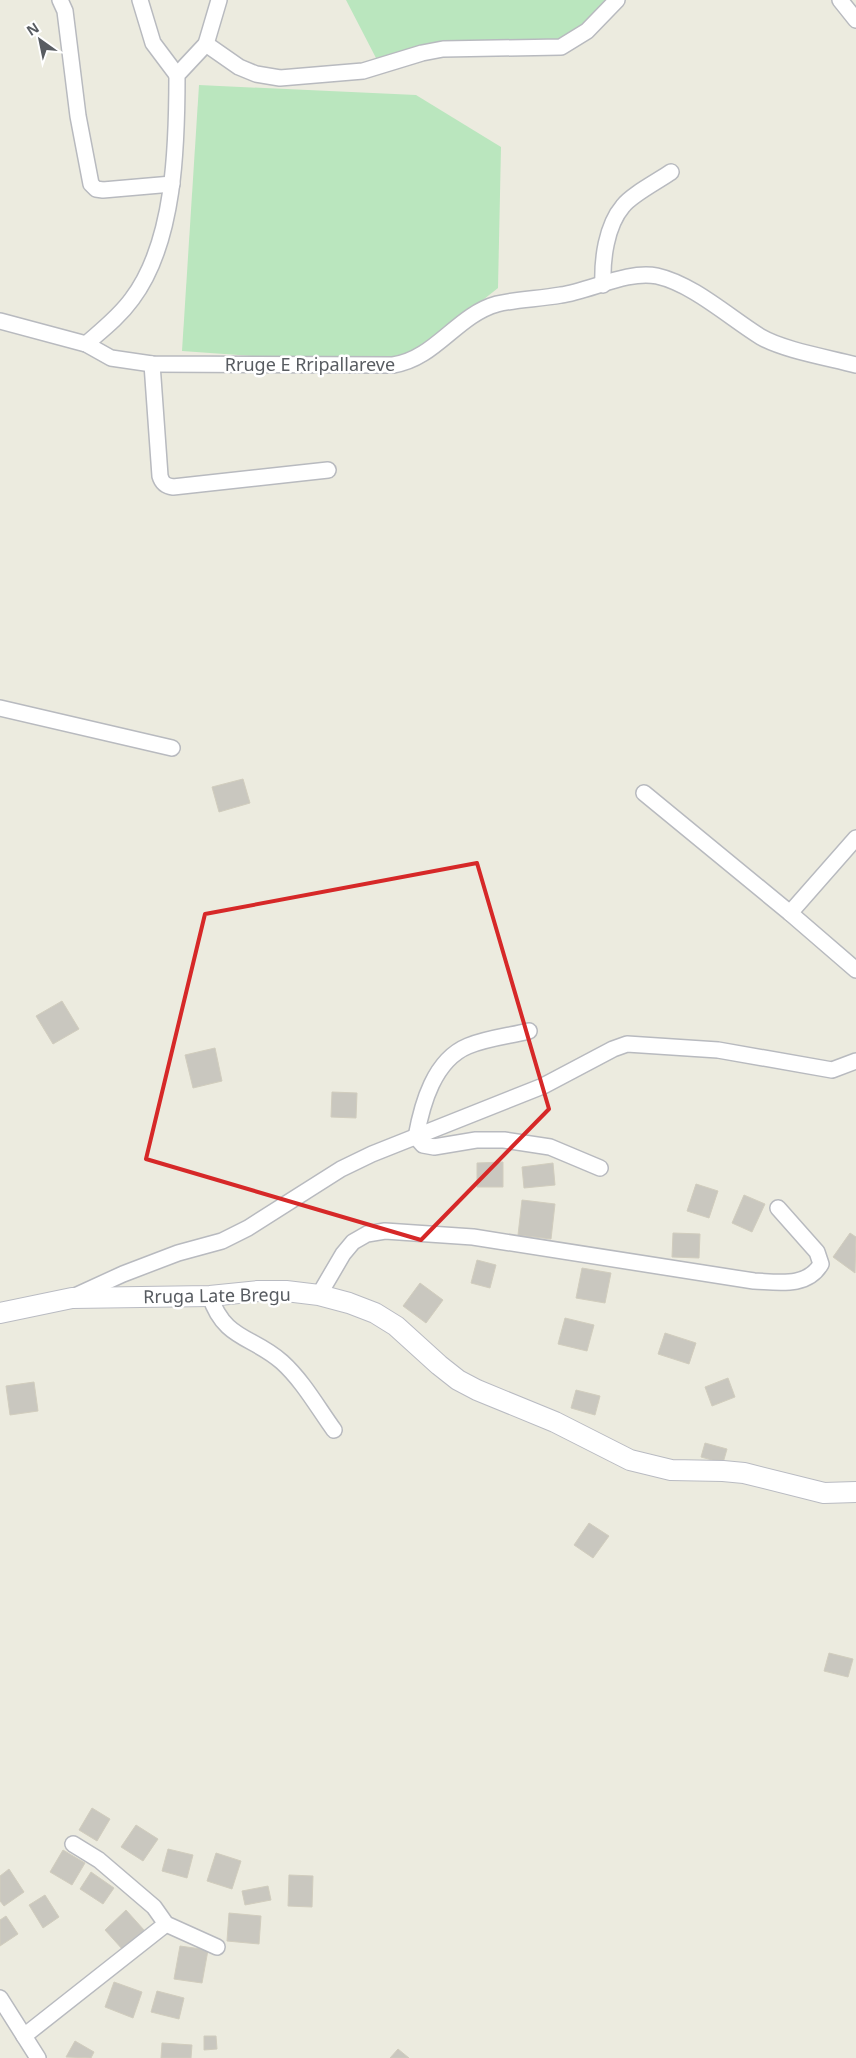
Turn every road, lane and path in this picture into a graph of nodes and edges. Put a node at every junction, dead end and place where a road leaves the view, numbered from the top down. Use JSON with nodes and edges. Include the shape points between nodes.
{"nodes":[{"id":1,"x":60,"y":0,"type":"edge"},
{"id":2,"x":140,"y":0,"type":"edge"},
{"id":3,"x":219,"y":0,"type":"edge"},
{"id":4,"x":617,"y":0,"type":"edge"},
{"id":5,"x":840,"y":0,"type":"edge"},
{"id":6,"x":856,"y":20,"type":"edge"},
{"id":7,"x":206,"y":44,"type":"junction"},
{"id":8,"x":177,"y":75,"type":"junction"},
{"id":9,"x":671,"y":172,"type":"dead end"},
{"id":10,"x":172,"y":184,"type":"junction"},
{"id":11,"x":603,"y":285,"type":"junction"},
{"id":12,"x":0,"y":321,"type":"edge"},
{"id":13,"x":86,"y":344,"type":"junction"},
{"id":14,"x":152,"y":364,"type":"junction"},
{"id":15,"x":856,"y":365,"type":"edge"},
{"id":16,"x":328,"y":470,"type":"dead end"},
{"id":17,"x":0,"y":708,"type":"edge"},
{"id":18,"x":172,"y":748,"type":"dead end"},
{"id":19,"x":644,"y":793,"type":"dead end"},
{"id":20,"x":856,"y":838,"type":"edge"},
{"id":21,"x":790,"y":913,"type":"junction"},
{"id":22,"x":856,"y":970,"type":"edge"},
{"id":23,"x":529,"y":1031,"type":"dead end"},
{"id":24,"x":856,"y":1061,"type":"edge"},
{"id":25,"x":416,"y":1137,"type":"junction"},
{"id":26,"x":600,"y":1168,"type":"dead end"},
{"id":27,"x":778,"y":1208,"type":"dead end"},
{"id":28,"x":319,"y":1295,"type":"junction"},
{"id":29,"x":210,"y":1296,"type":"junction"},
{"id":30,"x":72,"y":1298,"type":"junction"},
{"id":31,"x":0,"y":1313,"type":"edge"},
{"id":32,"x":334,"y":1430,"type":"dead end"},
{"id":33,"x":856,"y":1492,"type":"edge"},
{"id":34,"x":73,"y":1844,"type":"dead end"},
{"id":35,"x":166,"y":1924,"type":"junction"},
{"id":36,"x":217,"y":1947,"type":"dead end"},
{"id":37,"x":0,"y":1998,"type":"edge"},
{"id":38,"x":24,"y":2036,"type":"junction"},
{"id":39,"x":38,"y":2058,"type":"edge"}],
"edges":[{"from":1,"to":10,"type":"street","via":[[65,11],[78,116],[91,184],[103,190]]},
{"from":2,"to":8,"type":"street","via":[[153,42]]},
{"from":3,"to":7,"type":"street"},
{"from":4,"to":7,"type":"street","via":[[587,31],[561,47],[443,49],[363,71],[280,78],[256,74],[238,68]]},
{"from":5,"to":6,"type":"street"},
{"from":7,"to":8,"type":"street"},
{"from":8,"to":10,"type":"street"},
{"from":9,"to":11,"type":"street","via":[[624,204],[615,217],[606,246]]},
{"from":10,"to":13,"type":"street","via":[[145,278],[116,318]]},
{"from":11,"to":14,"type":"street","name":"Rruge E Rripallareve","via":[[562,295],[496,304],[481,310],[407,363]]},
{"from":11,"to":15,"type":"street","name":"Rruge E Rripallareve","via":[[646,275],[659,276],[697,294],[763,338]]},
{"from":12,"to":13,"type":"street","name":"Rruge E Rripallareve"},
{"from":13,"to":14,"type":"street","name":"Rruge E Rripallareve","via":[[111,358]]},
{"from":14,"to":16,"type":"street","via":[[160,476],[166,486]]},
{"from":17,"to":18,"type":"street"},
{"from":19,"to":21,"type":"street"},
{"from":20,"to":21,"type":"street"},
{"from":21,"to":22,"type":"street"},
{"from":23,"to":25,"type":"street","via":[[477,1043],[455,1053],[424,1101]]},
{"from":24,"to":25,"type":"street","via":[[832,1070],[718,1050],[627,1044],[543,1086]]},
{"from":25,"to":26,"type":"street","via":[[423,1145],[434,1147],[476,1140],[504,1140],[550,1147]]},
{"from":25,"to":30,"type":"street","via":[[341,1169],[248,1228],[123,1274]]},
{"from":27,"to":28,"type":"street","via":[[817,1252],[821,1264],[816,1274],[801,1281],[754,1281],[473,1237],[384,1232],[367,1234],[353,1242]]},
{"from":28,"to":29,"type":"main road","name":"Rruga Late Bregu","via":[[268,1291]]},
{"from":28,"to":33,"type":"main road","name":"Rruga Late Bregu","via":[[375,1313],[396,1326],[458,1380],[555,1422],[630,1460],[671,1470],[744,1473],[824,1493]]},
{"from":29,"to":30,"type":"main road","name":"Rruga Late Bregu"},
{"from":29,"to":32,"type":"street","via":[[218,1316],[228,1327],[280,1361],[292,1373]]},
{"from":30,"to":31,"type":"main road","name":"Rruga Late Bregu"},
{"from":34,"to":35,"type":"street","via":[[99,1860],[154,1907]]},
{"from":35,"to":36,"type":"street"},
{"from":35,"to":38,"type":"street"},
{"from":37,"to":38,"type":"street"},
{"from":38,"to":39,"type":"street"}]}
